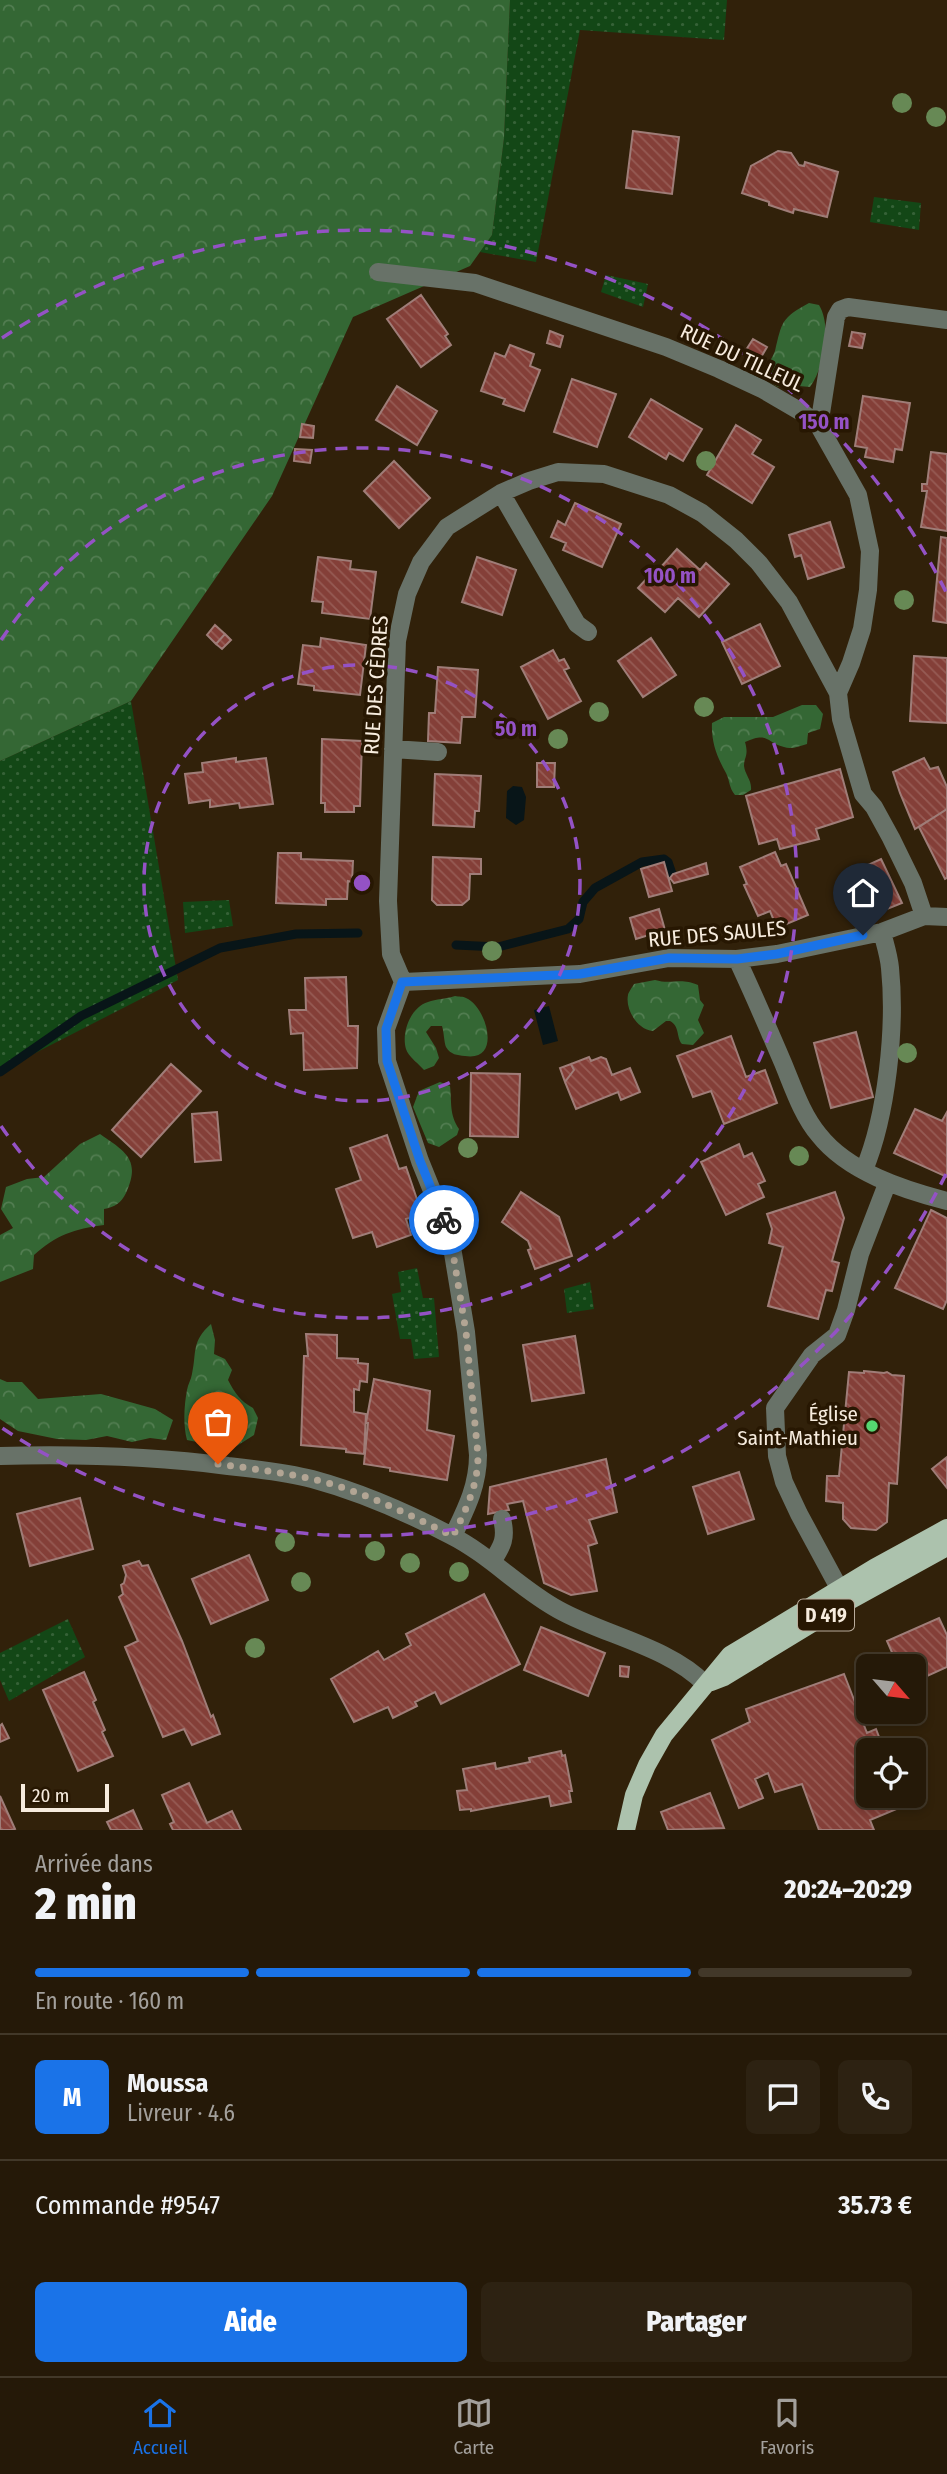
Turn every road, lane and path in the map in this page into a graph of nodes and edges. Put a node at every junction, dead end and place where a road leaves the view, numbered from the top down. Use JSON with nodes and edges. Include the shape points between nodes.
{"nodes":[{"id":1,"x":378,"y":272,"type":"dead end"},
{"id":2,"x":947,"y":320,"type":"edge"},
{"id":3,"x":819,"y":426,"type":"junction"},
{"id":4,"x":501,"y":493,"type":"junction"},
{"id":5,"x":588,"y":632,"type":"dead end"},
{"id":6,"x":838,"y":693,"type":"junction"},
{"id":7,"x":393,"y":749,"type":"junction"},
{"id":8,"x":438,"y":752,"type":"dead end"},
{"id":9,"x":924,"y":916,"type":"junction"},
{"id":10,"x":947,"y":917,"type":"edge"},
{"id":11,"x":882,"y":932,"type":"junction"},
{"id":12,"x":737,"y":959,"type":"junction"},
{"id":13,"x":402,"y":982,"type":"junction"},
{"id":14,"x":864,"y":1170,"type":"junction"},
{"id":15,"x":887,"y":1184,"type":"junction"},
{"id":16,"x":947,"y":1201,"type":"edge"},
{"id":17,"x":0,"y":1457,"type":"edge"},
{"id":18,"x":502,"y":1519,"type":"dead end"},
{"id":19,"x":947,"y":1528,"type":"edge"},
{"id":20,"x":453,"y":1536,"type":"junction"},
{"id":21,"x":947,"y":1547,"type":"edge"},
{"id":22,"x":492,"y":1562,"type":"junction"},
{"id":23,"x":839,"y":1588,"type":"junction"},
{"id":24,"x":705,"y":1685,"type":"junction"},
{"id":25,"x":626,"y":1830,"type":"edge"}],
"edges":[{"from":1,"to":3,"type":"street","name":"RUE DU TILLEUL","via":[[475,283],[641,338],[762,390]]},
{"from":2,"to":3,"type":"street","via":[[848,307],[840,310]]},
{"from":3,"to":6,"type":"street","name":"RUE DU TILLEUL","via":[[858,495],[870,551],[862,629]]},
{"from":4,"to":5,"type":"street","via":[[577,624]]},
{"from":4,"to":6,"type":"street","name":"RUE DES CÈDRES","via":[[558,472],[604,474],[669,495],[702,513],[759,563],[781,592]]},
{"from":4,"to":7,"type":"street","name":"RUE DES CÈDRES","via":[[447,527],[421,562],[407,594],[397,641]]},
{"from":6,"to":9,"type":"street","via":[[863,794],[891,838]]},
{"from":7,"to":8,"type":"street"},
{"from":7,"to":13,"type":"street","name":"RUE DES CÈDRES","via":[[388,901],[391,954]]},
{"from":9,"to":10,"type":"street","name":"RUE DES SAULES"},
{"from":9,"to":11,"type":"street","name":"RUE DES SAULES"},
{"from":11,"to":12,"type":"street","name":"RUE DES SAULES"},
{"from":11,"to":14,"type":"street","via":[[890,966],[887,1076],[876,1138]]},
{"from":12,"to":13,"type":"street","name":"RUE DES SAULES","via":[[669,958],[580,974]]},
{"from":12,"to":14,"type":"street","via":[[813,1127],[831,1147]]},
{"from":13,"to":20,"type":"street","via":[[386,1029],[387,1061],[450,1235],[466,1332],[478,1476]]},
{"from":14,"to":15,"type":"street"},
{"from":15,"to":16,"type":"street"},
{"from":15,"to":23,"type":"street","via":[[860,1254],[837,1335],[812,1355],[775,1408],[777,1455],[784,1482]]},
{"from":17,"to":20,"type":"street","via":[[157,1458],[258,1469],[352,1491]]},
{"from":18,"to":22,"type":"street","via":[[502,1547]]},
{"from":19,"to":23,"type":"main road"},
{"from":20,"to":22,"type":"street"},
{"from":21,"to":24,"type":"main road","number":"D 419"},
{"from":22,"to":24,"type":"street","via":[[542,1601],[662,1656],[692,1672]]},
{"from":23,"to":24,"type":"main road","via":[[730,1655]]},
{"from":24,"to":25,"type":"main road","number":"D 419","via":[[664,1735],[647,1765]]}]}
